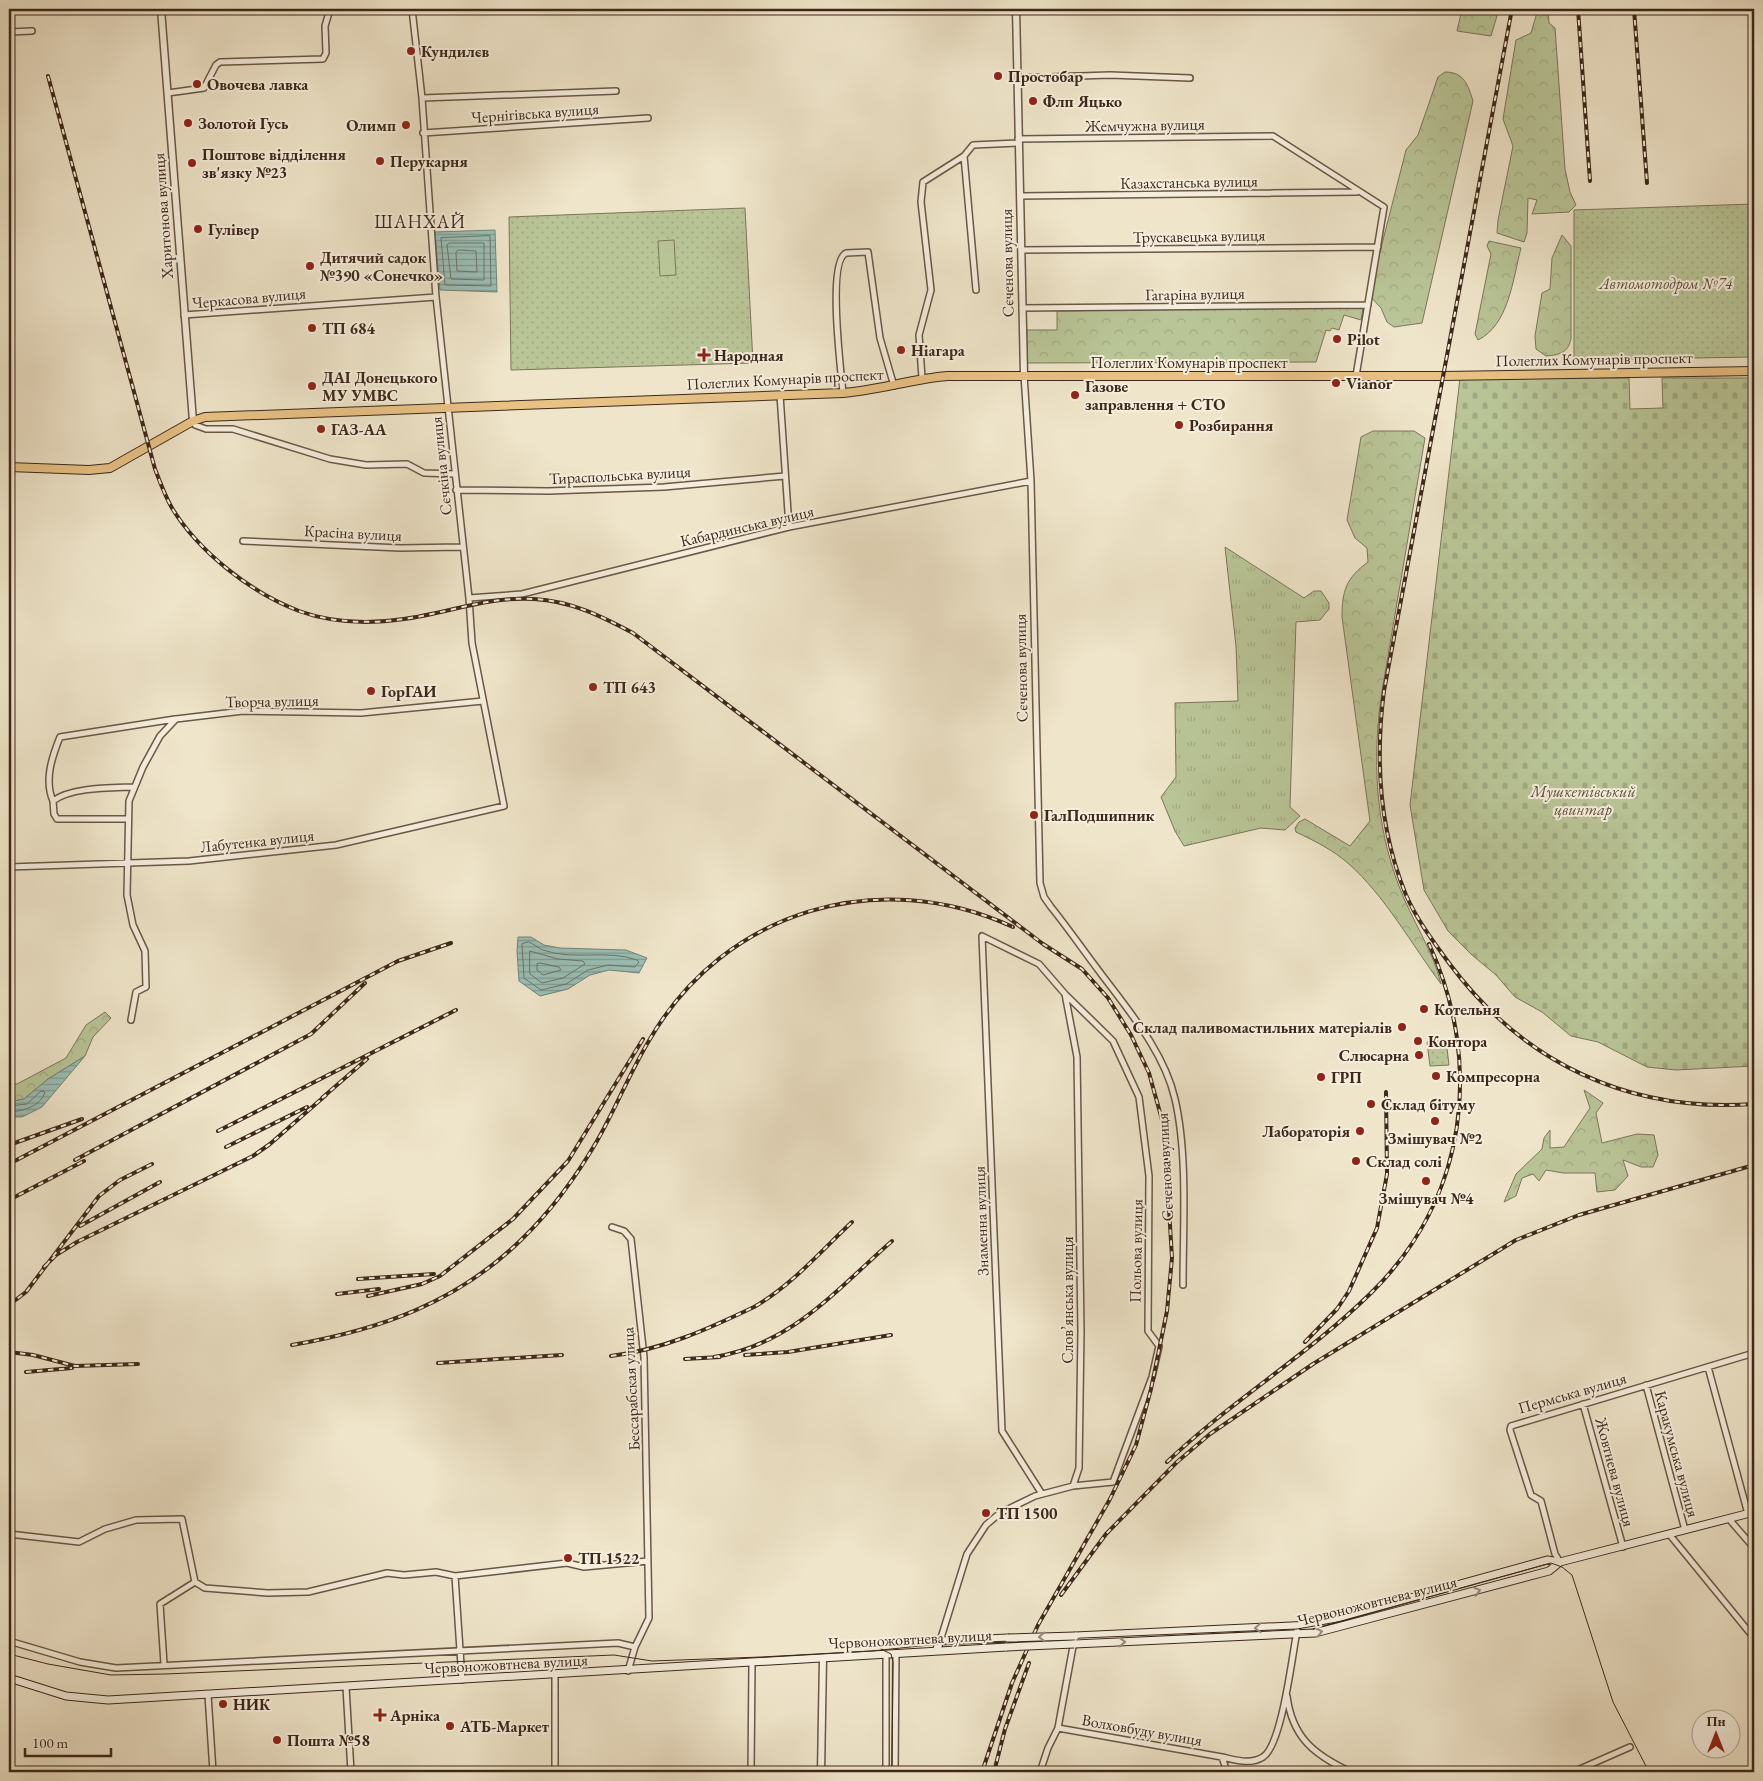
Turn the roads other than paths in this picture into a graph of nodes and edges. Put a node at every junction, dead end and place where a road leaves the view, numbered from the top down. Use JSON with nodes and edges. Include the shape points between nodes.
{"nodes":[{"id":1,"x":160,"y":9,"type":"edge"},
{"id":2,"x":330,"y":9,"type":"edge"},
{"id":3,"x":412,"y":9,"type":"edge"},
{"id":4,"x":1016,"y":9,"type":"edge"},
{"id":5,"x":32,"y":31,"type":"dead end"},
{"id":6,"x":9,"y":32,"type":"edge"},
{"id":7,"x":1018,"y":78,"type":"junction"},
{"id":8,"x":1190,"y":78,"type":"dead end"},
{"id":9,"x":616,"y":91,"type":"dead end"},
{"id":10,"x":168,"y":93,"type":"junction"},
{"id":11,"x":422,"y":98,"type":"junction"},
{"id":12,"x":648,"y":118,"type":"dead end"},
{"id":13,"x":423,"y":133,"type":"junction"},
{"id":14,"x":1018,"y":141,"type":"junction"},
{"id":15,"x":964,"y":156,"type":"junction"},
{"id":16,"x":1358,"y":192,"type":"junction"},
{"id":17,"x":1020,"y":196,"type":"junction"},
{"id":18,"x":1378,"y":247,"type":"junction"},
{"id":19,"x":1020,"y":250,"type":"junction"},
{"id":20,"x":976,"y":290,"type":"dead end"},
{"id":21,"x":436,"y":297,"type":"junction"},
{"id":22,"x":1368,"y":304,"type":"junction"},
{"id":23,"x":1022,"y":308,"type":"junction"},
{"id":24,"x":184,"y":316,"type":"junction"},
{"id":25,"x":1754,"y":371,"type":"edge"},
{"id":26,"x":1024,"y":375,"type":"junction"},
{"id":27,"x":1356,"y":376,"type":"junction"},
{"id":28,"x":922,"y":378,"type":"junction"},
{"id":29,"x":894,"y":386,"type":"junction"},
{"id":30,"x":843,"y":393,"type":"junction"},
{"id":31,"x":780,"y":395,"type":"junction"},
{"id":32,"x":447,"y":408,"type":"junction"},
{"id":33,"x":193,"y":421,"type":"junction"},
{"id":34,"x":9,"y":467,"type":"edge"},
{"id":35,"x":454,"y":474,"type":"junction"},
{"id":36,"x":785,"y":476,"type":"junction"},
{"id":37,"x":1031,"y":481,"type":"junction"},
{"id":38,"x":456,"y":490,"type":"junction"},
{"id":39,"x":789,"y":527,"type":"junction"},
{"id":40,"x":243,"y":540,"type":"dead end"},
{"id":41,"x":462,"y":547,"type":"junction"},
{"id":42,"x":469,"y":598,"type":"junction"},
{"id":43,"x":483,"y":701,"type":"junction"},
{"id":44,"x":176,"y":719,"type":"junction"},
{"id":45,"x":134,"y":787,"type":"junction"},
{"id":46,"x":53,"y":801,"type":"junction"},
{"id":47,"x":504,"y":806,"type":"joint"},
{"id":48,"x":128,"y":819,"type":"junction"},
{"id":49,"x":128,"y":864,"type":"junction"},
{"id":50,"x":9,"y":867,"type":"edge"},
{"id":51,"x":1065,"y":994,"type":"junction"},
{"id":52,"x":131,"y":1020,"type":"dead end"},
{"id":53,"x":612,"y":1227,"type":"dead end"},
{"id":54,"x":1182,"y":1285,"type":"dead end"},
{"id":55,"x":1754,"y":1353,"type":"edge"},
{"id":56,"x":1708,"y":1367,"type":"junction"},
{"id":57,"x":1646,"y":1385,"type":"junction"},
{"id":58,"x":1583,"y":1404,"type":"junction"},
{"id":59,"x":1073,"y":1486,"type":"junction"},
{"id":60,"x":1042,"y":1494,"type":"junction"},
{"id":61,"x":1751,"y":1513,"type":"edge"},
{"id":62,"x":1729,"y":1519,"type":"junction"},
{"id":63,"x":1685,"y":1530,"type":"junction"},
{"id":64,"x":9,"y":1534,"type":"edge"},
{"id":65,"x":1669,"y":1534,"type":"junction"},
{"id":66,"x":1623,"y":1547,"type":"junction"},
{"id":67,"x":1754,"y":1548,"type":"edge"},
{"id":68,"x":648,"y":1562,"type":"junction"},
{"id":69,"x":1560,"y":1562,"type":"junction"},
{"id":70,"x":455,"y":1576,"type":"junction"},
{"id":71,"x":195,"y":1582,"type":"junction"},
{"id":72,"x":1298,"y":1626,"type":"junction"},
{"id":73,"x":1296,"y":1635,"type":"junction"},
{"id":74,"x":1075,"y":1636,"type":"junction"},
{"id":75,"x":1754,"y":1638,"type":"edge"},
{"id":76,"x":9,"y":1641,"type":"edge"},
{"id":77,"x":940,"y":1642,"type":"junction"},
{"id":78,"x":1074,"y":1644,"type":"junction"},
{"id":79,"x":635,"y":1647,"type":"junction"},
{"id":80,"x":936,"y":1651,"type":"junction"},
{"id":81,"x":459,"y":1652,"type":"junction"},
{"id":82,"x":896,"y":1653,"type":"junction"},
{"id":83,"x":886,"y":1654,"type":"junction"},
{"id":84,"x":823,"y":1658,"type":"junction"},
{"id":85,"x":752,"y":1663,"type":"junction"},
{"id":86,"x":164,"y":1664,"type":"junction"},
{"id":87,"x":628,"y":1671,"type":"junction"},
{"id":88,"x":555,"y":1675,"type":"junction"},
{"id":89,"x":9,"y":1678,"type":"edge"},
{"id":90,"x":462,"y":1680,"type":"junction"},
{"id":91,"x":346,"y":1687,"type":"junction"},
{"id":92,"x":1286,"y":1693,"type":"junction"},
{"id":93,"x":208,"y":1695,"type":"junction"},
{"id":94,"x":1058,"y":1728,"type":"junction"},
{"id":95,"x":1630,"y":1747,"type":"dead end"},
{"id":96,"x":1222,"y":1757,"type":"junction"},
{"id":97,"x":1337,"y":1766,"type":"junction"},
{"id":98,"x":213,"y":1772,"type":"edge"},
{"id":99,"x":351,"y":1772,"type":"edge"},
{"id":100,"x":555,"y":1772,"type":"edge"},
{"id":101,"x":751,"y":1772,"type":"edge"},
{"id":102,"x":821,"y":1772,"type":"edge"},
{"id":103,"x":886,"y":1772,"type":"edge"},
{"id":104,"x":895,"y":1772,"type":"edge"},
{"id":105,"x":1040,"y":1772,"type":"edge"},
{"id":106,"x":1227,"y":1772,"type":"edge"},
{"id":107,"x":1340,"y":1772,"type":"edge"},
{"id":108,"x":1351,"y":1772,"type":"edge"},
{"id":109,"x":1573,"y":1772,"type":"edge"}],
"edges":[{"from":1,"to":10,"type":"street","name":"Харитонова вулиця"},
{"from":2,"to":10,"type":"street","via":[[325,26],[326,53],[323,59],[218,62],[204,88]]},
{"from":3,"to":11,"type":"street","name":"Сєчкіна вулиця"},
{"from":4,"to":7,"type":"street","name":"Сєченова вулиця"},
{"from":5,"to":6,"type":"street"},
{"from":7,"to":8,"type":"street","via":[[1110,75]]},
{"from":7,"to":14,"type":"street","name":"Сєченова вулиця"},
{"from":9,"to":11,"type":"street","name":"Чернігівська вулиця"},
{"from":10,"to":24,"type":"street","name":"Харитонова вулиця"},
{"from":11,"to":13,"type":"street","name":"Сєчкіна вулиця"},
{"from":12,"to":13,"type":"street","name":"Чернігівська вулиця"},
{"from":13,"to":21,"type":"street","name":"Сєчкіна вулиця"},
{"from":14,"to":15,"type":"street","name":"Жемчужна вулиця","via":[[972,145]]},
{"from":14,"to":16,"type":"street","name":"Жемчужна вулиця","via":[[1273,136]]},
{"from":14,"to":17,"type":"street","name":"Сєченова вулиця"},
{"from":15,"to":20,"type":"street"},
{"from":15,"to":28,"type":"street","via":[[922,182],[921,202],[931,290],[919,335]]},
{"from":16,"to":17,"type":"street","name":"Казахстанська вулиця"},
{"from":16,"to":18,"type":"street","via":[[1384,207]]},
{"from":17,"to":19,"type":"street","name":"Сєченова вулиця"},
{"from":18,"to":19,"type":"street","name":"Трускавецька вулиця"},
{"from":18,"to":22,"type":"street"},
{"from":19,"to":23,"type":"street","name":"Сєченова вулиця"},
{"from":21,"to":24,"type":"street","name":"Черкасова вулиця"},
{"from":21,"to":32,"type":"street","name":"Сєчкіна вулиця"},
{"from":22,"to":23,"type":"street","name":"Гагаріна вулиця"},
{"from":22,"to":27,"type":"street"},
{"from":23,"to":26,"type":"street","name":"Сєченова вулиця"},
{"from":24,"to":33,"type":"street","name":"Харитонова вулиця"},
{"from":25,"to":27,"type":"main road","name":"Полеглих Комунарів проспект"},
{"from":26,"to":27,"type":"main road","name":"Полеглих Комунарів проспект"},
{"from":26,"to":28,"type":"main road","name":"Полеглих Комунарів проспект"},
{"from":26,"to":37,"type":"street","name":"Сєченова вулиця"},
{"from":28,"to":29,"type":"main road","name":"Полеглих Комунарів проспект"},
{"from":29,"to":30,"type":"main road","name":"Полеглих Комунарів проспект"},
{"from":29,"to":30,"type":"street","via":[[880,338],[868,252],[846,253],[839,261],[836,299]]},
{"from":30,"to":31,"type":"main road","name":"Полеглих Комунарів проспект"},
{"from":31,"to":32,"type":"main road","name":"Полеглих Комунарів проспект"},
{"from":31,"to":36,"type":"street"},
{"from":32,"to":33,"type":"main road","name":"Полеглих Комунарів проспект","via":[[205,417]]},
{"from":32,"to":35,"type":"street","name":"Сєчкіна вулиця"},
{"from":33,"to":34,"type":"main road","name":"Полеглих Комунарів проспект","via":[[110,468]]},
{"from":33,"to":35,"type":"street","via":[[195,426],[240,431],[330,460],[366,465],[407,464],[424,473]]},
{"from":35,"to":38,"type":"street","name":"Сєчкіна вулиця"},
{"from":36,"to":38,"type":"street","name":"Тираспольська вулиця","via":[[664,487]]},
{"from":36,"to":39,"type":"street"},
{"from":37,"to":39,"type":"street","name":"Кабардинська вулиця"},
{"from":37,"to":54,"type":"street","name":"Сєченова вулиця","via":[[1040,883],[1044,898],[1150,1043],[1175,1098],[1183,1187]]},
{"from":38,"to":41,"type":"street","name":"Сєчкіна вулиця"},
{"from":39,"to":42,"type":"street","name":"Кабардинська вулиця","via":[[522,594]]},
{"from":40,"to":41,"type":"street","name":"Красіна вулиця","via":[[400,548]]},
{"from":41,"to":42,"type":"street","name":"Сєчкіна вулиця"},
{"from":42,"to":43,"type":"street","name":"Сєчкіна вулиця","via":[[472,643]]},
{"from":43,"to":44,"type":"street","name":"Творча вулиця","via":[[361,713],[244,711]]},
{"from":43,"to":47,"type":"street","name":"Сєчкіна вулиця"},
{"from":44,"to":45,"type":"street","via":[[160,736]]},
{"from":44,"to":46,"type":"street","name":"Творча вулиця","via":[[60,737],[51,758],[48,790]]},
{"from":45,"to":46,"type":"street","via":[[77,792],[60,795]]},
{"from":45,"to":48,"type":"street"},
{"from":46,"to":48,"type":"street","via":[[57,819]]},
{"from":47,"to":49,"type":"street","name":"Лабутенка вулиця","via":[[336,845],[190,861]]},
{"from":48,"to":49,"type":"street"},
{"from":49,"to":50,"type":"street","name":"Лабутенка вулиця"},
{"from":49,"to":52,"type":"street","via":[[129,908],[145,951],[146,987],[136,992]]},
{"from":51,"to":59,"type":"street","name":"Слов’янська вулиця","via":[[1077,1057],[1081,1331],[1079,1468]]},
{"from":51,"to":59,"type":"street","name":"Польова вулиця","via":[[1113,1040],[1139,1097],[1149,1176],[1148,1331],[1159,1346],[1152,1377],[1113,1482]]},
{"from":51,"to":60,"type":"street","name":"Знаменна вулиця","via":[[1039,964],[982,936],[1002,1431]]},
{"from":53,"to":68,"type":"street","name":"Бессарабская улица","via":[[624,1231],[631,1239],[644,1357]]},
{"from":55,"to":56,"type":"street","name":"Пермська вулиця"},
{"from":56,"to":57,"type":"street","name":"Пермська вулиця"},
{"from":56,"to":61,"type":"street"},
{"from":57,"to":58,"type":"street","name":"Пермська вулиця"},
{"from":57,"to":63,"type":"street","name":"Каракумська вулиця"},
{"from":58,"to":66,"type":"street","name":"Жовтнева вулиця"},
{"from":58,"to":69,"type":"street","name":"Пермська вулиця","via":[[1511,1426],[1531,1495],[1541,1501]]},
{"from":59,"to":60,"type":"street"},
{"from":60,"to":77,"type":"street","via":[[1000,1514],[981,1532],[967,1554]]},
{"from":61,"to":62,"type":"main road","name":"Червоножовтнева вулиця"},
{"from":62,"to":63,"type":"main road","name":"Червоножовтнева вулиця"},
{"from":62,"to":67,"type":"street"},
{"from":63,"to":65,"type":"main road","name":"Червоножовтнева вулиця"},
{"from":64,"to":71,"type":"street","via":[[79,1542],[105,1529],[136,1520],[182,1519]]},
{"from":65,"to":66,"type":"main road","name":"Червоножовтнева вулиця"},
{"from":65,"to":75,"type":"street"},
{"from":66,"to":69,"type":"main road","name":"Червоножовтнева вулиця"},
{"from":68,"to":70,"type":"street","via":[[584,1567],[567,1563]]},
{"from":68,"to":79,"type":"street","name":"Бессарабская улица","via":[[648,1618]]},
{"from":69,"to":72,"type":"main road","name":"Червоножовтнева вулиця","via":[[1547,1560],[1342,1618]]},
{"from":73,"to":69,"type":"main road","name":"Червоножовтнева вулиця","one_way":true,"via":[[1344,1626],[1549,1571]]},
{"from":70,"to":71,"type":"street","via":[[436,1572],[387,1574],[308,1592],[268,1593],[205,1588]]},
{"from":70,"to":81,"type":"street"},
{"from":71,"to":86,"type":"street","via":[[160,1604]]},
{"from":72,"to":73,"type":"street","name":"Волховбуду вулиця"},
{"from":72,"to":74,"type":"main road","name":"Червоножовтнева вулиця","one_way":true},
{"from":78,"to":73,"type":"main road","name":"Червоножовтнева вулиця","one_way":true},
{"from":73,"to":92,"type":"street","name":"Волховбуду вулиця"},
{"from":74,"to":77,"type":"main road","name":"Червоножовтнева вулиця","one_way":true,"bridge":true},
{"from":74,"to":78,"type":"street","name":"Волховбуду вулиця"},
{"from":76,"to":86,"type":"street","via":[[100,1666]]},
{"from":77,"to":80,"type":"main road"},
{"from":78,"to":80,"type":"main road","name":"Червоножовтнева вулиця","bridge":true},
{"from":78,"to":94,"type":"street","name":"Волховбуду вулиця"},
{"from":79,"to":81,"type":"street","via":[[618,1643]]},
{"from":79,"to":87,"type":"street","name":"Бессарабская улица"},
{"from":80,"to":82,"type":"main road","name":"Червоножовтнева вулиця"},
{"from":81,"to":86,"type":"street"},
{"from":81,"to":90,"type":"street"},
{"from":82,"to":83,"type":"main road","name":"Червоножовтнева вулиця"},
{"from":82,"to":104,"type":"street"},
{"from":83,"to":84,"type":"main road","name":"Червоножовтнева вулиця"},
{"from":83,"to":103,"type":"street"},
{"from":84,"to":85,"type":"main road","name":"Червоножовтнева вулиця"},
{"from":84,"to":102,"type":"street"},
{"from":85,"to":87,"type":"main road","name":"Червоножовтнева вулиця"},
{"from":85,"to":101,"type":"street"},
{"from":87,"to":88,"type":"main road","name":"Червоножовтнева вулиця"},
{"from":88,"to":90,"type":"main road","name":"Червоножовтнева вулиця"},
{"from":88,"to":100,"type":"street"},
{"from":89,"to":93,"type":"main road","name":"Червоножовтнева вулиця","via":[[86,1699]]},
{"from":90,"to":91,"type":"main road","name":"Червоножовтнева вулиця"},
{"from":91,"to":93,"type":"main road","name":"Червоножовтнева вулиця"},
{"from":91,"to":99,"type":"street"},
{"from":92,"to":96,"type":"street","name":"Волховбуду вулиця","via":[[1273,1744],[1264,1756],[1250,1762]]},
{"from":92,"to":97,"type":"street","via":[[1290,1717],[1299,1735]]},
{"from":93,"to":98,"type":"street"},
{"from":94,"to":96,"type":"street","name":"Волховбуду вулиця"},
{"from":94,"to":105,"type":"street","name":"Волховбуду вулиця"},
{"from":95,"to":109,"type":"street"},
{"from":96,"to":106,"type":"street","name":"Волховбуду вулиця"},
{"from":97,"to":107,"type":"street"},
{"from":97,"to":108,"type":"street"}]}
